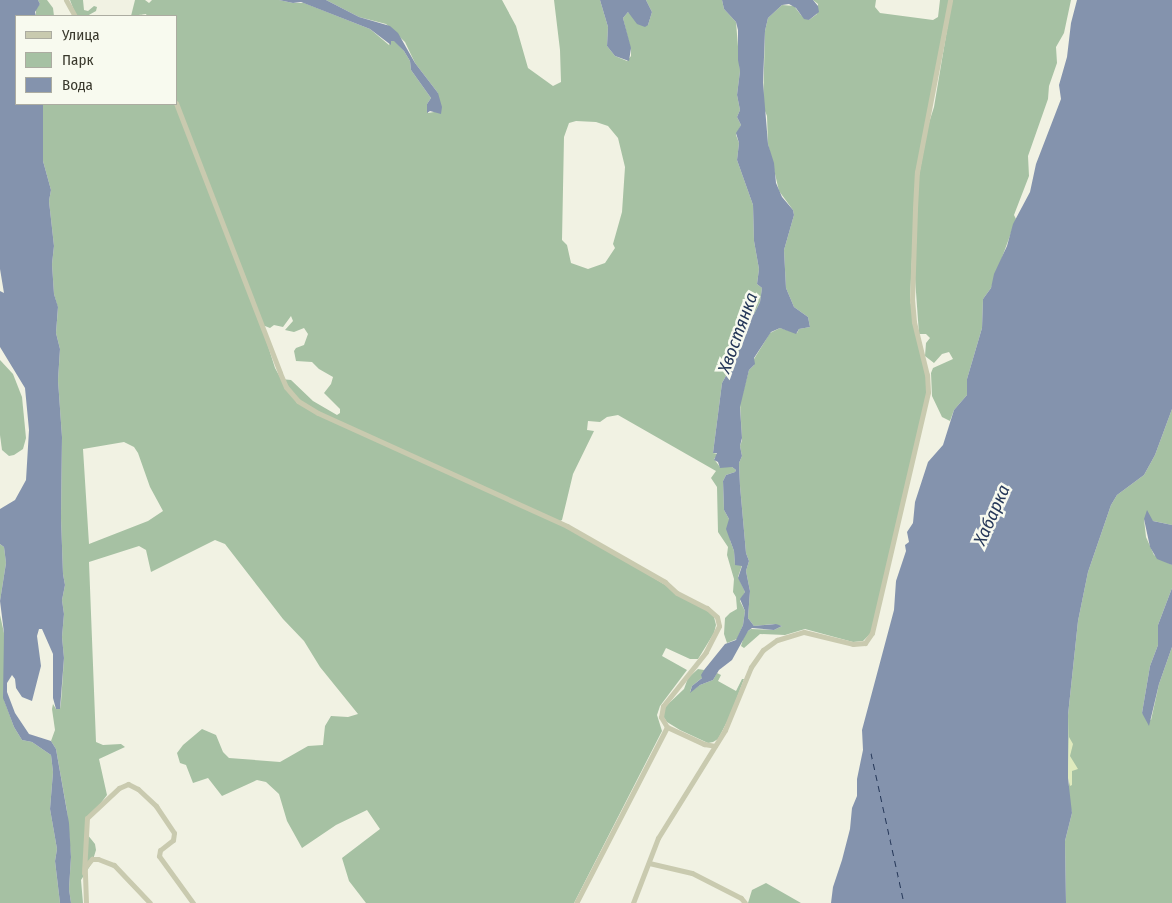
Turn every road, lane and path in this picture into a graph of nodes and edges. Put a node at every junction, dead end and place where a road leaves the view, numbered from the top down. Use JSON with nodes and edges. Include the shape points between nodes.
{"nodes":[{"id":1,"x":66,"y":0,"type":"edge"},
{"id":2,"x":950,"y":0,"type":"edge"},
{"id":3,"x":74,"y":15,"type":"edge"},
{"id":4,"x":177,"y":105,"type":"edge"},
{"id":5,"x":667,"y":726,"type":"junction"},
{"id":6,"x":716,"y":746,"type":"junction"},
{"id":7,"x":649,"y":862,"type":"junction"},
{"id":8,"x":84,"y":874,"type":"junction"},
{"id":9,"x":86,"y":903,"type":"edge"},
{"id":10,"x":150,"y":903,"type":"edge"},
{"id":11,"x":193,"y":903,"type":"edge"},
{"id":12,"x":576,"y":903,"type":"edge"},
{"id":13,"x":633,"y":903,"type":"edge"},
{"id":14,"x":744,"y":903,"type":"edge"}],
"edges":[{"from":1,"to":3,"type":"street"},
{"from":2,"to":6,"type":"street","via":[[917,172],[912,307],[928,392],[872,633],[865,643],[853,644],[804,632],[769,645],[751,667]]},
{"from":4,"to":5,"type":"street","via":[[280,373],[286,387],[298,401],[567,526],[713,612],[719,626],[711,643],[663,706],[661,717]]},
{"from":5,"to":6,"type":"street","via":[[704,744]]},
{"from":5,"to":12,"type":"street"},
{"from":6,"to":7,"type":"street","via":[[667,822]]},
{"from":7,"to":13,"type":"street"},
{"from":7,"to":14,"type":"street","via":[[692,873]]},
{"from":8,"to":9,"type":"street"},
{"from":8,"to":10,"type":"street","via":[[92,859],[105,860]]},
{"from":8,"to":11,"type":"street","via":[[86,818],[119,788],[128,784],[156,806],[174,833],[173,840],[160,850],[159,856]]}]}
